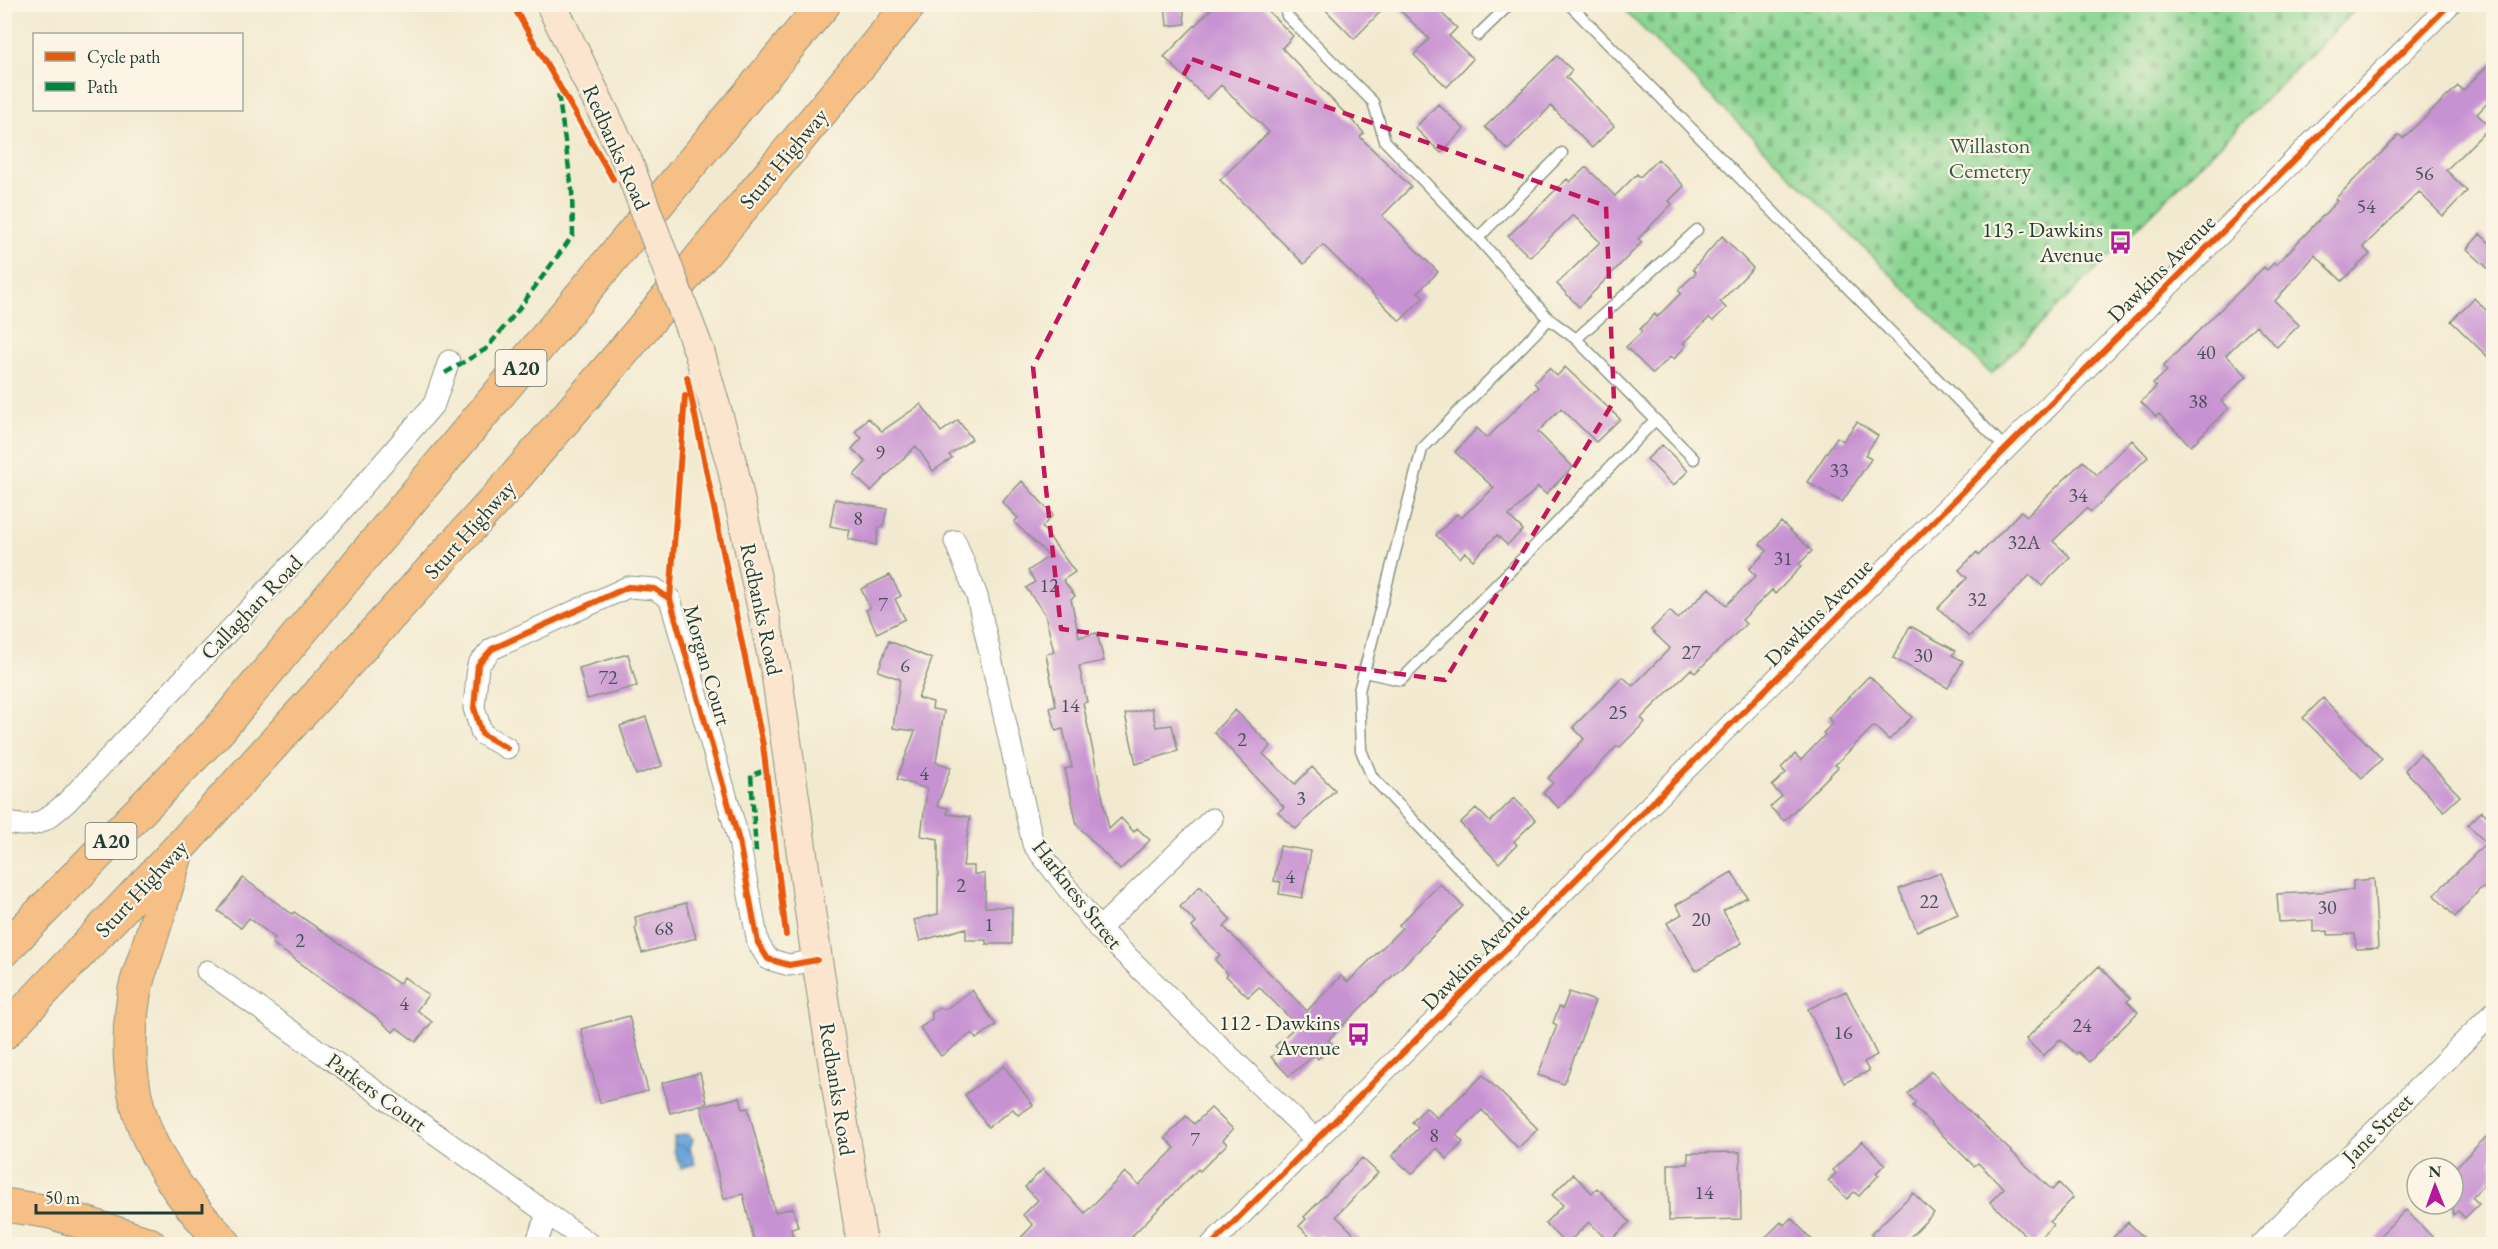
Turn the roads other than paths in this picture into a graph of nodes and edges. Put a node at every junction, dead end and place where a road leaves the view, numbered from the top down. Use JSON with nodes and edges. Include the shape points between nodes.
{"nodes":[{"id":1,"x":551,"y":4,"type":"edge"},
{"id":2,"x":824,"y":4,"type":"edge"},
{"id":3,"x":910,"y":4,"type":"edge"},
{"id":4,"x":1284,"y":4,"type":"edge"},
{"id":5,"x":1510,"y":4,"type":"edge"},
{"id":6,"x":1569,"y":4,"type":"edge"},
{"id":7,"x":2450,"y":4,"type":"edge"},
{"id":8,"x":1478,"y":35,"type":"dead end"},
{"id":9,"x":1562,"y":153,"type":"dead end"},
{"id":10,"x":1696,"y":230,"type":"dead end"},
{"id":11,"x":1478,"y":238,"type":"junction"},
{"id":12,"x":1549,"y":319,"type":"junction"},
{"id":13,"x":1576,"y":339,"type":"junction"},
{"id":14,"x":449,"y":361,"type":"dead end"},
{"id":15,"x":1655,"y":420,"type":"junction"},
{"id":16,"x":2006,"y":449,"type":"junction"},
{"id":17,"x":1694,"y":459,"type":"dead end"},
{"id":18,"x":955,"y":541,"type":"dead end"},
{"id":19,"x":1364,"y":672,"type":"junction"},
{"id":20,"x":507,"y":748,"type":"dead end"},
{"id":21,"x":1212,"y":819,"type":"dead end"},
{"id":22,"x":14,"y":824,"type":"edge"},
{"id":23,"x":177,"y":850,"type":"junction"},
{"id":24,"x":1099,"y":928,"type":"junction"},
{"id":25,"x":1522,"y":934,"type":"junction"},
{"id":26,"x":4,"y":950,"type":"edge"},
{"id":27,"x":817,"y":960,"type":"junction"},
{"id":28,"x":207,"y":970,"type":"dead end"},
{"id":29,"x":2493,"y":1012,"type":"edge"},
{"id":30,"x":4,"y":1033,"type":"edge"},
{"id":31,"x":1316,"y":1140,"type":"junction"},
{"id":32,"x":4,"y":1205,"type":"edge"},
{"id":33,"x":548,"y":1214,"type":"junction"},
{"id":34,"x":1222,"y":1241,"type":"edge"},
{"id":35,"x":148,"y":1245,"type":"edge"},
{"id":36,"x":225,"y":1245,"type":"edge"},
{"id":37,"x":536,"y":1245,"type":"edge"},
{"id":38,"x":590,"y":1245,"type":"edge"},
{"id":39,"x":862,"y":1245,"type":"edge"},
{"id":40,"x":2261,"y":1245,"type":"edge"}],
"edges":[{"from":1,"to":27,"type":"main road","name":"Redbanks Road","bridge":true,"via":[[627,161],[699,351],[732,465],[777,677]]},
{"from":2,"to":26,"type":"highway","number":"A20","via":[[218,731]]},
{"from":3,"to":23,"type":"highway","name":"Sturt Highway","number":"A20","via":[[636,337],[505,489]]},
{"from":4,"to":11,"type":"lane","via":[[1287,16],[1373,102],[1385,141]]},
{"from":5,"to":8,"type":"lane"},
{"from":6,"to":16,"type":"lane"},
{"from":7,"to":16,"type":"street","name":"Dawkins Avenue"},
{"from":9,"to":11,"type":"lane"},
{"from":10,"to":13,"type":"lane"},
{"from":11,"to":12,"type":"lane"},
{"from":12,"to":13,"type":"lane"},
{"from":12,"to":19,"type":"lane","via":[[1422,449]]},
{"from":13,"to":15,"type":"lane"},
{"from":14,"to":22,"type":"street","name":"Callaghan Road","via":[[434,404],[331,523],[66,803],[41,823]]},
{"from":15,"to":17,"type":"lane"},
{"from":15,"to":19,"type":"lane","via":[[1401,680]]},
{"from":16,"to":25,"type":"street","name":"Dawkins Avenue"},
{"from":18,"to":24,"type":"street","name":"Harkness Street","via":[[977,596],[1033,844]]},
{"from":19,"to":25,"type":"lane","via":[[1359,691],[1361,750],[1372,777]]},
{"from":20,"to":27,"type":"street","name":"Morgan Court","via":[[482,734],[474,708],[478,665],[492,649],[627,587],[655,589],[670,599],[739,841],[758,943],[768,959],[789,965]]},
{"from":21,"to":24,"type":"street"},
{"from":23,"to":30,"type":"highway","name":"Sturt Highway","number":"A20"},
{"from":23,"to":36,"type":"highway","via":[[134,994],[130,1054],[133,1083],[149,1143],[169,1180]]},
{"from":24,"to":31,"type":"street","name":"Harkness Street"},
{"from":25,"to":31,"type":"street","name":"Dawkins Avenue"},
{"from":27,"to":39,"type":"main road","name":"Redbanks Road"},
{"from":28,"to":33,"type":"street","name":"Parkers Court"},
{"from":29,"to":40,"type":"street","name":"Jane Street"},
{"from":31,"to":34,"type":"street","name":"Dawkins Avenue"},
{"from":32,"to":35,"type":"highway","via":[[51,1212]]},
{"from":33,"to":37,"type":"street"},
{"from":33,"to":38,"type":"street","name":"Parkers Court"}]}
